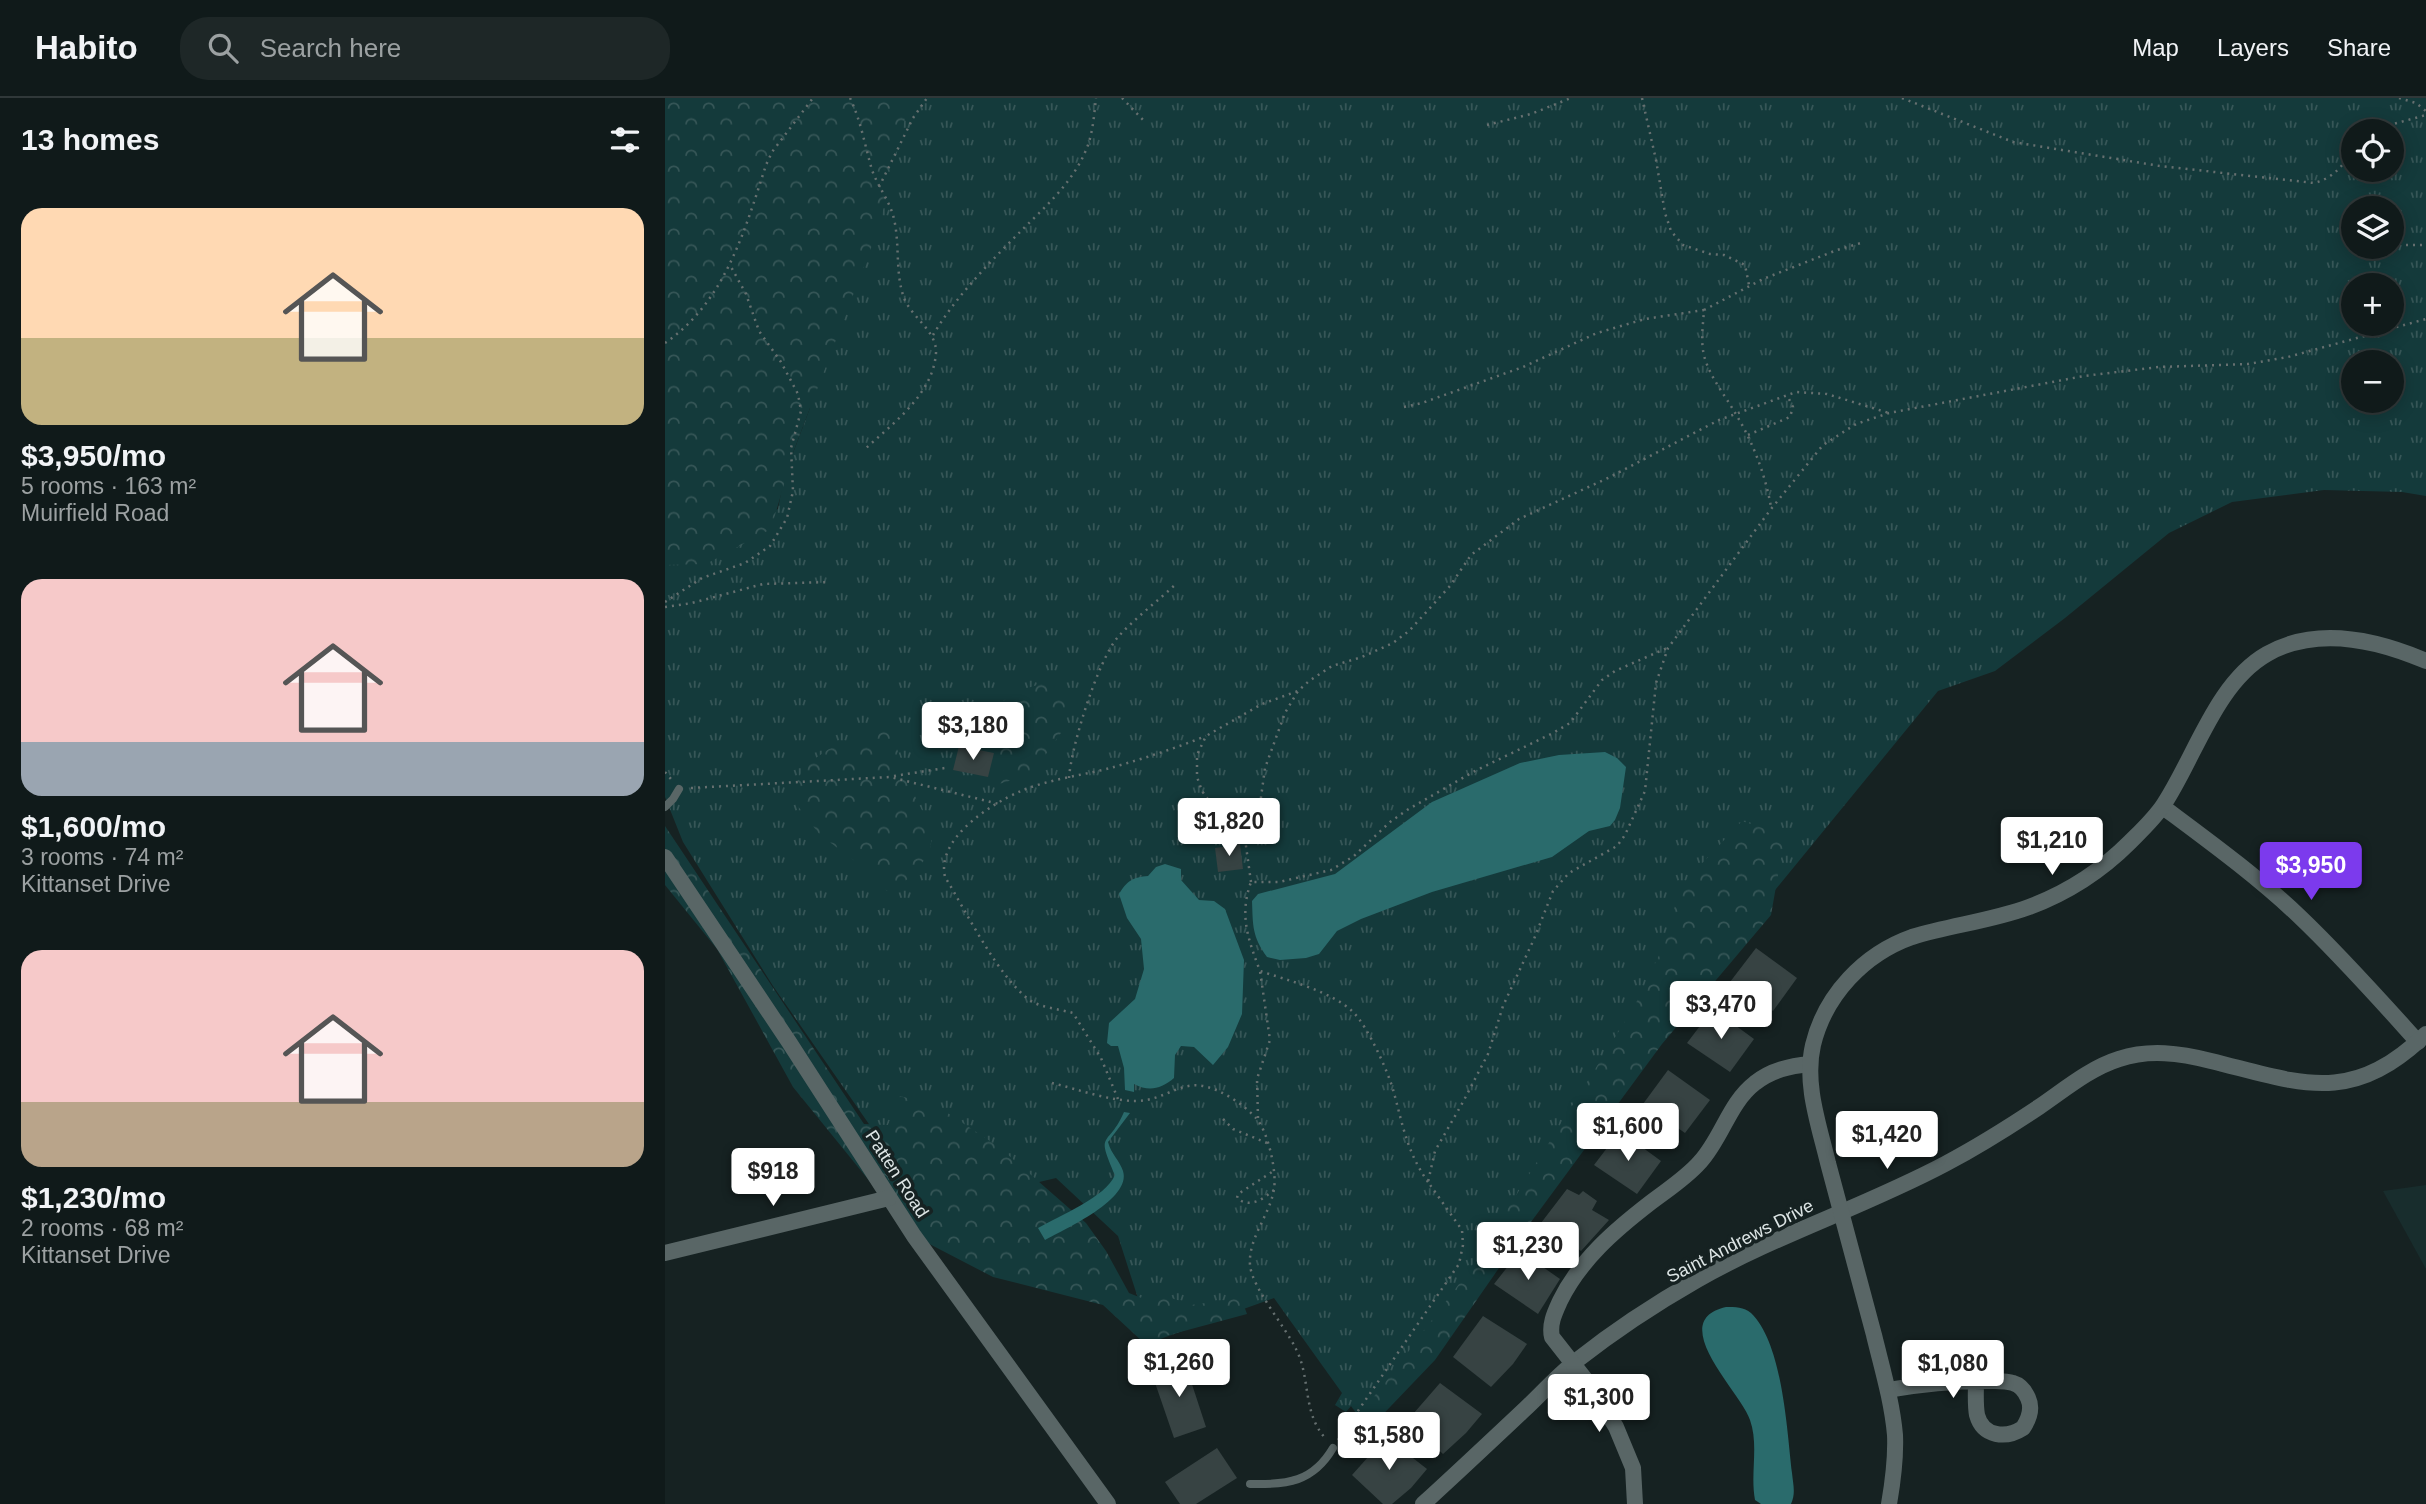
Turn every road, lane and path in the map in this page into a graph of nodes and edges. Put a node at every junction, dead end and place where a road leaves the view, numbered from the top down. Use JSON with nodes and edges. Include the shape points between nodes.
{"nodes":[{"id":1,"x":813,"y":98,"type":"edge"},
{"id":2,"x":850,"y":98,"type":"edge"},
{"id":3,"x":927,"y":98,"type":"edge"},
{"id":4,"x":1096,"y":98,"type":"edge"},
{"id":5,"x":1122,"y":98,"type":"edge"},
{"id":6,"x":1571,"y":98,"type":"edge"},
{"id":7,"x":1642,"y":98,"type":"edge"},
{"id":8,"x":1902,"y":98,"type":"edge"},
{"id":9,"x":2399,"y":98,"type":"edge"},
{"id":10,"x":2426,"y":113,"type":"edge"},
{"id":11,"x":2404,"y":120,"type":"edge"},
{"id":12,"x":1145,"y":122,"type":"dead end"},
{"id":13,"x":1487,"y":125,"type":"dead end"},
{"id":14,"x":2341,"y":166,"type":"edge"},
{"id":15,"x":879,"y":187,"type":"junction"},
{"id":16,"x":1861,"y":243,"type":"dead end"},
{"id":17,"x":2404,"y":245,"type":"edge"},
{"id":18,"x":2426,"y":245,"type":"edge"},
{"id":19,"x":730,"y":265,"type":"junction"},
{"id":20,"x":1749,"y":285,"type":"junction"},
{"id":21,"x":1704,"y":310,"type":"junction"},
{"id":22,"x":2426,"y":319,"type":"edge"},
{"id":23,"x":933,"y":337,"type":"junction"},
{"id":24,"x":665,"y":343,"type":"edge"},
{"id":25,"x":1787,"y":395,"type":"junction"},
{"id":26,"x":1404,"y":407,"type":"dead end"},
{"id":27,"x":1735,"y":412,"type":"junction"},
{"id":28,"x":1889,"y":413,"type":"junction"},
{"id":29,"x":1748,"y":435,"type":"junction"},
{"id":30,"x":864,"y":450,"type":"dead end"},
{"id":31,"x":1771,"y":509,"type":"junction"},
{"id":32,"x":830,"y":582,"type":"dead end"},
{"id":33,"x":1177,"y":583,"type":"dead end"},
{"id":34,"x":665,"y":605,"type":"edge"},
{"id":35,"x":1668,"y":648,"type":"junction"},
{"id":36,"x":2426,"y":661,"type":"edge"},
{"id":37,"x":1298,"y":691,"type":"junction"},
{"id":38,"x":1206,"y":736,"type":"junction"},
{"id":39,"x":945,"y":768,"type":"dead end"},
{"id":40,"x":665,"y":772,"type":"edge"},
{"id":41,"x":890,"y":777,"type":"junction"},
{"id":42,"x":1069,"y":779,"type":"junction"},
{"id":43,"x":679,"y":789,"type":"junction"},
{"id":44,"x":999,"y":804,"type":"junction"},
{"id":45,"x":665,"y":807,"type":"edge"},
{"id":46,"x":2163,"y":807,"type":"junction"},
{"id":47,"x":1239,"y":832,"type":"junction"},
{"id":48,"x":665,"y":857,"type":"edge"},
{"id":49,"x":1251,"y":882,"type":"junction"},
{"id":50,"x":1260,"y":971,"type":"junction"},
{"id":51,"x":2422,"y":1038,"type":"edge"},
{"id":52,"x":1810,"y":1064,"type":"junction"},
{"id":53,"x":1052,"y":1083,"type":"dead end"},
{"id":54,"x":1118,"y":1098,"type":"junction"},
{"id":55,"x":1223,"y":1119,"type":"dead end"},
{"id":56,"x":1258,"y":1119,"type":"junction"},
{"id":57,"x":1267,"y":1143,"type":"junction"},
{"id":58,"x":1275,"y":1170,"type":"junction"},
{"id":59,"x":1428,"y":1182,"type":"junction"},
{"id":60,"x":1274,"y":1191,"type":"junction"},
{"id":61,"x":889,"y":1198,"type":"junction"},
{"id":62,"x":1841,"y":1213,"type":"junction"},
{"id":63,"x":665,"y":1254,"type":"edge"},
{"id":64,"x":1574,"y":1362,"type":"junction"},
{"id":65,"x":1976,"y":1381,"type":"dead end"},
{"id":66,"x":1888,"y":1390,"type":"junction"},
{"id":67,"x":1333,"y":1448,"type":"junction"},
{"id":68,"x":1250,"y":1484,"type":"dead end"},
{"id":69,"x":1108,"y":1504,"type":"edge"},
{"id":70,"x":1423,"y":1504,"type":"edge"},
{"id":71,"x":1635,"y":1504,"type":"edge"},
{"id":72,"x":1889,"y":1504,"type":"edge"}],
"edges":[{"from":1,"to":19,"type":"path","via":[[766,165]]},
{"from":2,"to":15,"type":"path"},
{"from":3,"to":15,"type":"path"},
{"from":4,"to":23,"type":"path","via":[[1086,150],[1072,175],[993,260]]},
{"from":5,"to":12,"type":"path"},
{"from":6,"to":13,"type":"path"},
{"from":7,"to":20,"type":"path","via":[[1671,231],[1683,245],[1745,265]]},
{"from":8,"to":14,"type":"path","via":[[2013,142],[2160,166],[2314,183],[2326,180]]},
{"from":9,"to":10,"type":"path","via":[[2416,103]]},
{"from":10,"to":11,"type":"path"},
{"from":15,"to":23,"type":"path","via":[[894,216],[905,299]]},
{"from":16,"to":20,"type":"path"},
{"from":17,"to":18,"type":"path"},
{"from":19,"to":24,"type":"path","via":[[698,315]]},
{"from":19,"to":34,"type":"path","via":[[747,294],[759,331],[798,394],[801,411],[791,448],[793,491],[787,518],[770,546],[745,563],[702,578]]},
{"from":20,"to":21,"type":"path"},
{"from":21,"to":26,"type":"path","via":[[1645,319],[1597,333],[1523,367]]},
{"from":21,"to":27,"type":"path","via":[[1704,356]]},
{"from":22,"to":28,"type":"path","via":[[2288,358],[2113,372]]},
{"from":23,"to":30,"type":"path","via":[[936,352],[920,394]]},
{"from":25,"to":27,"type":"path"},
{"from":25,"to":28,"type":"path","via":[[1827,394]]},
{"from":25,"to":29,"type":"path","via":[[1793,407],[1790,417]]},
{"from":27,"to":29,"type":"path"},
{"from":27,"to":37,"type":"path","via":[[1519,519],[1471,555],[1409,631],[1377,651],[1332,666]]},
{"from":28,"to":31,"type":"path","via":[[1856,424],[1823,445]]},
{"from":29,"to":31,"type":"path"},
{"from":31,"to":35,"type":"path"},
{"from":32,"to":34,"type":"path","via":[[763,584],[692,603]]},
{"from":33,"to":42,"type":"path","via":[[1117,638],[1106,654],[1076,736]]},
{"from":35,"to":49,"type":"path","via":[[1615,671],[1602,680],[1570,723],[1406,810],[1331,870],[1279,882]]},
{"from":35,"to":59,"type":"path","via":[[1656,683],[1649,767],[1640,803],[1617,846],[1569,873],[1553,891],[1503,1006],[1488,1054],[1435,1151]]},
{"from":36,"to":46,"type":"street","via":[[2386,646],[2347,639],[2307,640],[2267,654],[2234,683]]},
{"from":37,"to":38,"type":"path","via":[[1262,704]]},
{"from":37,"to":47,"type":"path","via":[[1265,768],[1259,812]]},
{"from":38,"to":42,"type":"path"},
{"from":38,"to":47,"type":"path","via":[[1196,755],[1197,777],[1215,809]]},
{"from":39,"to":41,"type":"path"},
{"from":40,"to":43,"type":"path"},
{"from":41,"to":43,"type":"path"},
{"from":41,"to":44,"type":"path"},
{"from":42,"to":44,"type":"path","via":[[1033,787]]},
{"from":43,"to":45,"type":"lane"},
{"from":44,"to":54,"type":"path","via":[[951,842],[945,877],[1003,972],[1030,1000],[1073,1013],[1101,1058]]},
{"from":46,"to":51,"type":"street","via":[[2240,864],[2300,917]]},
{"from":46,"to":52,"type":"street","via":[[2113,858],[2052,898],[2006,915],[1913,937],[1855,971],[1830,1004]]},
{"from":47,"to":49,"type":"path","via":[[1247,847]]},
{"from":48,"to":61,"type":"street","name":"Patten Road"},
{"from":49,"to":50,"type":"path","via":[[1244,919]]},
{"from":50,"to":56,"type":"path","via":[[1269,1040],[1257,1079]]},
{"from":50,"to":59,"type":"path","via":[[1323,993],[1353,1012],[1382,1062],[1407,1145]]},
{"from":51,"to":62,"type":"street","name":"Saint Andrews Drive","via":[[2380,1069],[2336,1084],[2290,1081],[2169,1053],[2118,1059],[1944,1164]]},
{"from":52,"to":62,"type":"street","via":[[1815,1108]]},
{"from":52,"to":64,"type":"street","via":[[1771,1073],[1748,1088],[1700,1163],[1596,1250],[1565,1292],[1552,1321],[1552,1337]]},
{"from":53,"to":54,"type":"path"},
{"from":54,"to":56,"type":"path","via":[[1147,1100],[1184,1086],[1206,1086]]},
{"from":55,"to":57,"type":"path","via":[[1233,1129]]},
{"from":56,"to":57,"type":"path"},
{"from":57,"to":58,"type":"path"},
{"from":58,"to":60,"type":"path"},
{"from":58,"to":60,"type":"path","via":[[1237,1198],[1255,1202]]},
{"from":59,"to":67,"type":"path","via":[[1462,1230],[1458,1264]]},
{"from":60,"to":67,"type":"path","via":[[1255,1241],[1250,1264],[1253,1278],[1298,1351],[1309,1407]]},
{"from":61,"to":63,"type":"street"},
{"from":61,"to":69,"type":"street","name":"Patten Road"},
{"from":62,"to":64,"type":"street","name":"Saint Andrews Drive","via":[[1698,1280]]},
{"from":62,"to":66,"type":"street"},
{"from":64,"to":70,"type":"street","name":"Saint Andrews Drive"},
{"from":64,"to":71,"type":"street","via":[[1626,1448],[1633,1468]]},
{"from":65,"to":66,"type":"street"},
{"from":66,"to":72,"type":"street","via":[[1895,1462]]},
{"from":67,"to":68,"type":"lane","via":[[1311,1474],[1274,1485]]}]}
